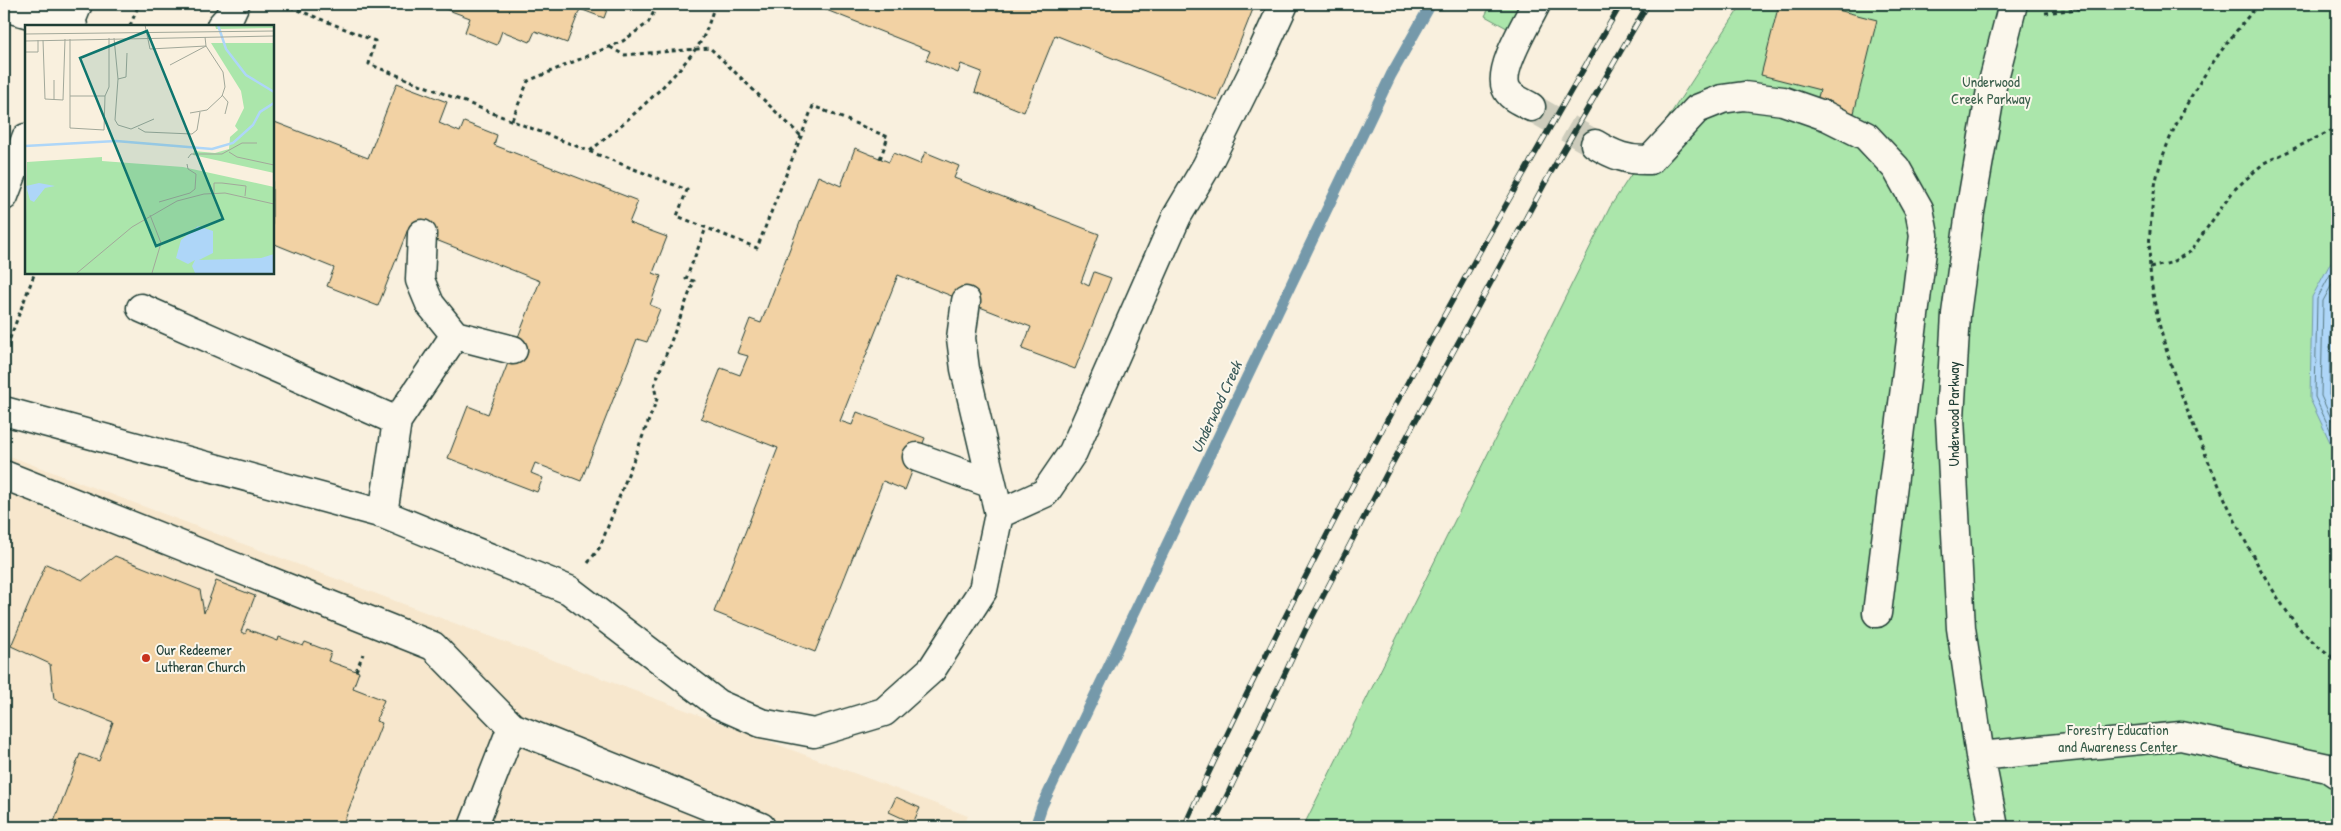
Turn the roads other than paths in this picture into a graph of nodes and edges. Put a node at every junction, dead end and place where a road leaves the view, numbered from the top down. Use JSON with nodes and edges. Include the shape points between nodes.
{"nodes":[{"id":1,"x":235,"y":4,"type":"edge"},
{"id":2,"x":1284,"y":4,"type":"edge"},
{"id":3,"x":1536,"y":4,"type":"edge"},
{"id":4,"x":4,"y":7,"type":"edge"},
{"id":5,"x":2012,"y":7,"type":"edge"},
{"id":6,"x":72,"y":20,"type":"edge"},
{"id":7,"x":222,"y":25,"type":"edge"},
{"id":8,"x":1531,"y":107,"type":"tunnel mouth"},
{"id":9,"x":25,"y":141,"type":"edge"},
{"id":10,"x":1595,"y":144,"type":"tunnel mouth"},
{"id":11,"x":4,"y":196,"type":"edge"},
{"id":12,"x":422,"y":234,"type":"dead end"},
{"id":13,"x":966,"y":301,"type":"dead end"},
{"id":14,"x":141,"y":308,"type":"dead end"},
{"id":15,"x":455,"y":335,"type":"junction"},
{"id":16,"x":513,"y":350,"type":"dead end"},
{"id":17,"x":4,"y":411,"type":"edge"},
{"id":18,"x":397,"y":421,"type":"junction"},
{"id":19,"x":917,"y":457,"type":"dead end"},
{"id":20,"x":4,"y":476,"type":"edge"},
{"id":21,"x":992,"y":484,"type":"junction"},
{"id":22,"x":383,"y":514,"type":"junction"},
{"id":23,"x":999,"y":514,"type":"junction"},
{"id":24,"x":1877,"y":613,"type":"dead end"},
{"id":25,"x":512,"y":727,"type":"junction"},
{"id":26,"x":1980,"y":756,"type":"junction"},
{"id":27,"x":2337,"y":774,"type":"edge"},
{"id":28,"x":473,"y":827,"type":"edge"},
{"id":29,"x":761,"y":827,"type":"edge"},
{"id":30,"x":1994,"y":827,"type":"edge"}],
"edges":[{"from":1,"to":7,"type":"street"},
{"from":2,"to":23,"type":"street","via":[[1206,167],[1177,216],[1073,452],[1044,493]]},
{"from":3,"to":8,"type":"street","via":[[1507,65],[1504,79],[1506,89],[1514,98]]},
{"from":4,"to":6,"type":"street"},
{"from":5,"to":26,"type":"street","name":"Underwood Parkway","via":[[1990,90],[1970,212],[1956,314],[1950,418],[1961,628]]},
{"from":9,"to":11,"type":"street"},
{"from":10,"to":24,"type":"street","via":[[1614,156],[1633,161],[1650,160],[1696,109],[1722,99],[1744,96],[1783,101],[1826,116],[1866,136],[1896,168],[1919,209],[1924,235]]},
{"from":12,"to":15,"type":"street","via":[[420,280],[430,304]]},
{"from":13,"to":21,"type":"street","via":[[961,338],[963,354]]},
{"from":14,"to":18,"type":"street"},
{"from":15,"to":16,"type":"street"},
{"from":15,"to":18,"type":"street"},
{"from":17,"to":22,"type":"street"},
{"from":18,"to":22,"type":"street"},
{"from":19,"to":21,"type":"street"},
{"from":20,"to":25,"type":"street","via":[[433,646]]},
{"from":21,"to":23,"type":"street"},
{"from":22,"to":23,"type":"street","via":[[569,590],[718,704],[762,723],[814,733],[884,712],[932,669],[983,590]]},
{"from":25,"to":28,"type":"street"},
{"from":25,"to":29,"type":"street"},
{"from":26,"to":27,"type":"street","via":[[2181,736],[2328,768]]},
{"from":26,"to":30,"type":"street","name":"Underwood Parkway"}]}
